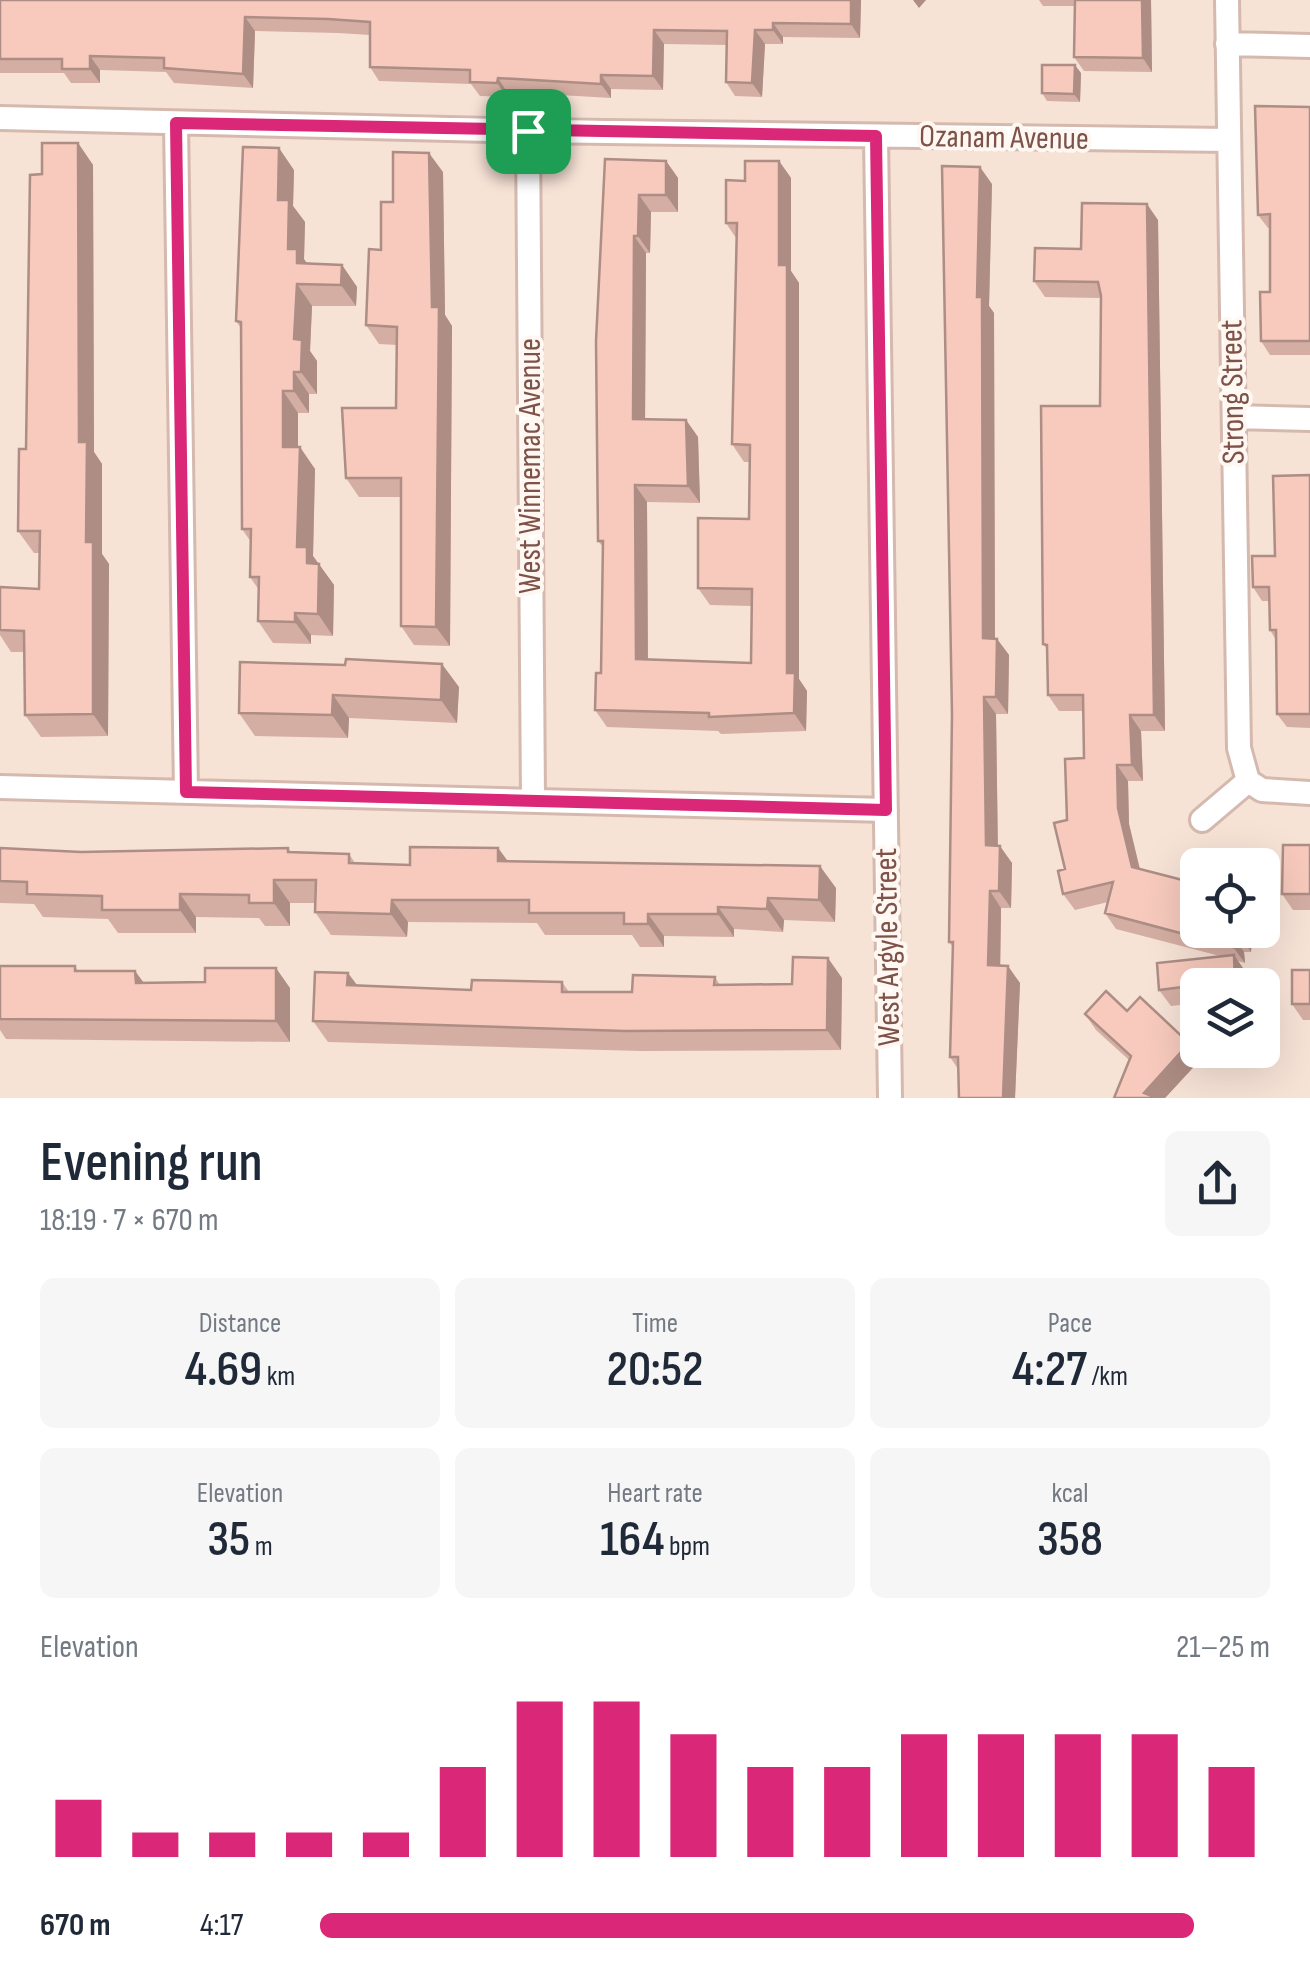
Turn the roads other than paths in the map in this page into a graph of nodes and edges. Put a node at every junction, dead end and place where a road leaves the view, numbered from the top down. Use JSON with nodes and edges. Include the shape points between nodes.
{"nodes":[{"id":1,"x":1226,"y":0,"type":"edge"},
{"id":2,"x":1227,"y":44,"type":"junction"},
{"id":3,"x":1310,"y":46,"type":"edge"},
{"id":4,"x":0,"y":118,"type":"edge"},
{"id":5,"x":176,"y":123,"type":"junction"},
{"id":6,"x":528,"y":131,"type":"junction"},
{"id":7,"x":876,"y":136,"type":"junction"},
{"id":8,"x":1228,"y":140,"type":"junction"},
{"id":9,"x":1234,"y":417,"type":"junction"},
{"id":10,"x":1310,"y":419,"type":"edge"},
{"id":11,"x":1248,"y":781,"type":"junction"},
{"id":12,"x":0,"y":787,"type":"edge"},
{"id":13,"x":186,"y":792,"type":"junction"},
{"id":14,"x":1310,"y":793,"type":"edge"},
{"id":15,"x":533,"y":800,"type":"junction"},
{"id":16,"x":886,"y":810,"type":"junction"},
{"id":17,"x":1202,"y":820,"type":"dead end"},
{"id":18,"x":890,"y":1098,"type":"edge"}],
"edges":[{"from":1,"to":2,"type":"street","name":"Strong Street"},
{"from":2,"to":3,"type":"street"},
{"from":2,"to":8,"type":"street","name":"Strong Street"},
{"from":4,"to":5,"type":"street","name":"Ozanam Avenue"},
{"from":5,"to":6,"type":"street","name":"Ozanam Avenue"},
{"from":5,"to":13,"type":"street"},
{"from":6,"to":7,"type":"street","name":"Ozanam Avenue"},
{"from":6,"to":15,"type":"street","name":"West Winnemac Avenue"},
{"from":7,"to":8,"type":"street","name":"Ozanam Avenue"},
{"from":7,"to":16,"type":"street","name":"West Argyle Street"},
{"from":8,"to":9,"type":"street","name":"Strong Street"},
{"from":9,"to":10,"type":"street"},
{"from":9,"to":11,"type":"street","name":"Strong Street","via":[[1239,748]]},
{"from":11,"to":14,"type":"street","via":[[1262,790]]},
{"from":11,"to":17,"type":"street"},
{"from":12,"to":13,"type":"street"},
{"from":13,"to":15,"type":"street"},
{"from":15,"to":16,"type":"street"},
{"from":16,"to":18,"type":"street","name":"West Argyle Street"}]}
